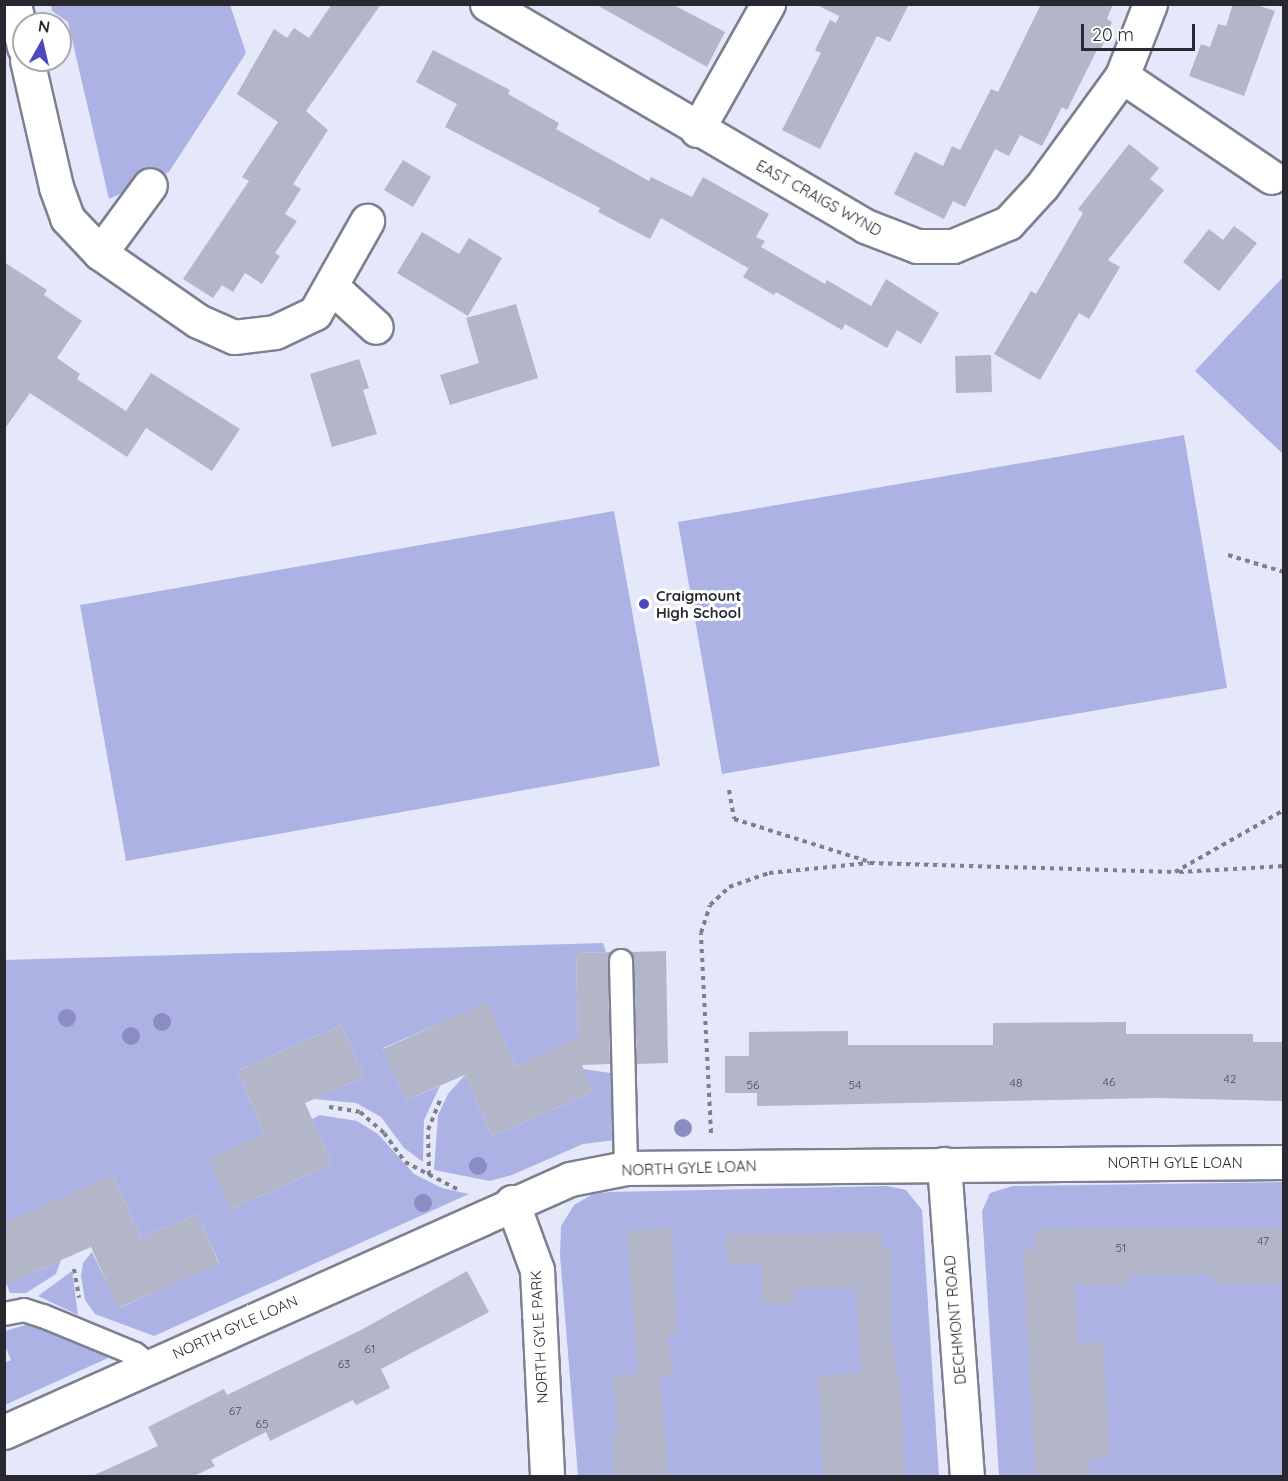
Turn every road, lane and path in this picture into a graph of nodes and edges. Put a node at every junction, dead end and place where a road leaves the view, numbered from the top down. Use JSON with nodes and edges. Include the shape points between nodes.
{"nodes":[{"id":1,"x":487,"y":4,"type":"edge"},
{"id":2,"x":768,"y":4,"type":"edge"},
{"id":3,"x":1150,"y":4,"type":"edge"},
{"id":4,"x":30,"y":72,"type":"edge"},
{"id":5,"x":1122,"y":76,"type":"junction"},
{"id":6,"x":697,"y":130,"type":"junction"},
{"id":7,"x":1271,"y":177,"type":"dead end"},
{"id":8,"x":150,"y":185,"type":"dead end"},
{"id":9,"x":367,"y":221,"type":"dead end"},
{"id":10,"x":100,"y":254,"type":"junction"},
{"id":11,"x":332,"y":287,"type":"junction"},
{"id":12,"x":376,"y":327,"type":"dead end"},
{"id":13,"x":1228,"y":555,"type":"dead end"},
{"id":14,"x":1284,"y":572,"type":"edge"},
{"id":15,"x":729,"y":790,"type":"dead end"},
{"id":16,"x":1284,"y":810,"type":"edge"},
{"id":17,"x":870,"y":862,"type":"junction"},
{"id":18,"x":1284,"y":866,"type":"edge"},
{"id":19,"x":1175,"y":872,"type":"junction"},
{"id":20,"x":621,"y":961,"type":"dead end"},
{"id":21,"x":441,"y":1097,"type":"dead end"},
{"id":22,"x":328,"y":1107,"type":"dead end"},
{"id":23,"x":1284,"y":1162,"type":"edge"},
{"id":24,"x":944,"y":1164,"type":"junction"},
{"id":25,"x":713,"y":1167,"type":"junction"},
{"id":26,"x":626,"y":1168,"type":"junction"},
{"id":27,"x":429,"y":1176,"type":"junction"},
{"id":28,"x":498,"y":1209,"type":"junction"},
{"id":29,"x":4,"y":1314,"type":"edge"},
{"id":30,"x":150,"y":1365,"type":"junction"},
{"id":31,"x":4,"y":1432,"type":"edge"},
{"id":32,"x":547,"y":1476,"type":"edge"},
{"id":33,"x":967,"y":1476,"type":"edge"}],
"edges":[{"from":1,"to":6,"type":"street","name":"EAST CRAIGS WYND"},
{"from":2,"to":6,"type":"street"},
{"from":3,"to":5,"type":"street","name":"EAST CRAIGS WYND"},
{"from":4,"to":10,"type":"street","via":[[67,218]]},
{"from":5,"to":6,"type":"street","name":"EAST CRAIGS WYND","via":[[1026,205],[993,231],[953,246],[917,246],[866,226]]},
{"from":5,"to":7,"type":"street"},
{"from":8,"to":10,"type":"street"},
{"from":9,"to":11,"type":"street"},
{"from":10,"to":11,"type":"street","via":[[198,321],[234,337],[275,332],[315,312]]},
{"from":11,"to":12,"type":"street"},
{"from":13,"to":14,"type":"path"},
{"from":15,"to":17,"type":"path","via":[[734,819]]},
{"from":16,"to":19,"type":"path"},
{"from":17,"to":19,"type":"path"},
{"from":17,"to":25,"type":"path","via":[[769,873],[729,887],[710,905],[701,933]]},
{"from":18,"to":19,"type":"path"},
{"from":20,"to":26,"type":"lane"},
{"from":21,"to":27,"type":"path","via":[[428,1130]]},
{"from":22,"to":27,"type":"path","via":[[360,1112],[384,1133],[405,1162]]},
{"from":23,"to":24,"type":"street","name":"NORTH GYLE LOAN"},
{"from":24,"to":25,"type":"street","name":"NORTH GYLE LOAN"},
{"from":24,"to":33,"type":"street","name":"DECHMONT ROAD"},
{"from":25,"to":26,"type":"street","name":"NORTH GYLE LOAN"},
{"from":26,"to":28,"type":"street","name":"NORTH GYLE LOAN","via":[[570,1179]]},
{"from":27,"to":28,"type":"path"},
{"from":28,"to":30,"type":"street","name":"NORTH GYLE LOAN"},
{"from":28,"to":32,"type":"street","name":"NORTH GYLE PARK","via":[[537,1270]]},
{"from":29,"to":30,"type":"lane","via":[[24,1310],[43,1316],[135,1354]]},
{"from":30,"to":31,"type":"street","name":"NORTH GYLE LOAN"}]}
